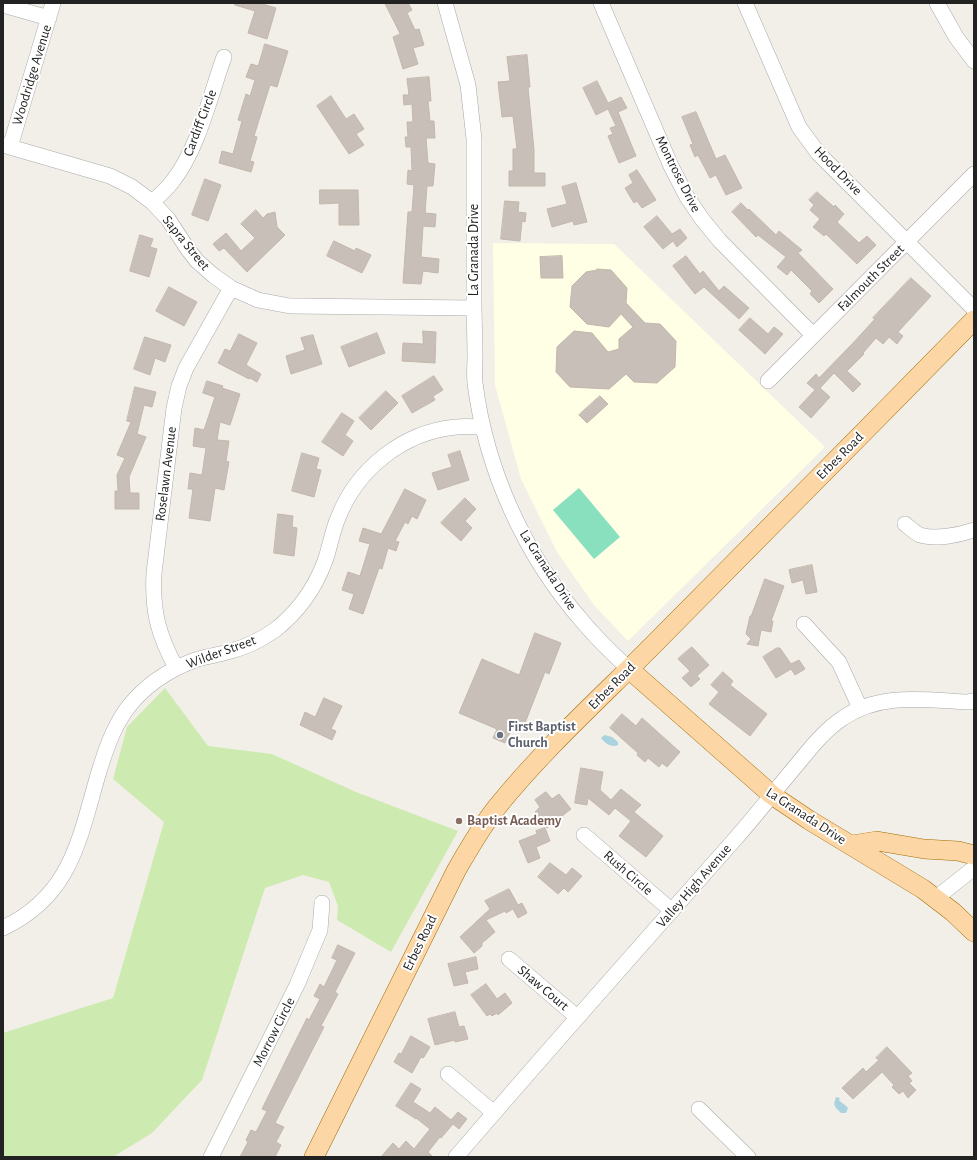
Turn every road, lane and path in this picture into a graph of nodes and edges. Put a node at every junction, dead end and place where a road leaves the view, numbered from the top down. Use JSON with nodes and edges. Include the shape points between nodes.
{"nodes":[{"id":1,"x":53,"y":3,"type":"edge"},
{"id":2,"x":445,"y":3,"type":"edge"},
{"id":3,"x":601,"y":3,"type":"edge"},
{"id":4,"x":745,"y":3,"type":"edge"},
{"id":5,"x":938,"y":3,"type":"edge"},
{"id":6,"x":3,"y":5,"type":"edge"},
{"id":7,"x":49,"y":18,"type":"junction"},
{"id":8,"x":224,"y":57,"type":"dead end"},
{"id":9,"x":974,"y":61,"type":"edge"},
{"id":10,"x":6,"y":146,"type":"edge"},
{"id":11,"x":974,"y":174,"type":"edge"},
{"id":12,"x":152,"y":202,"type":"junction"},
{"id":13,"x":907,"y":242,"type":"junction"},
{"id":14,"x":231,"y":288,"type":"junction"},
{"id":15,"x":474,"y":308,"type":"junction"},
{"id":16,"x":974,"y":309,"type":"edge"},
{"id":17,"x":974,"y":320,"type":"edge"},
{"id":18,"x":813,"y":335,"type":"junction"},
{"id":19,"x":768,"y":381,"type":"dead end"},
{"id":20,"x":483,"y":426,"type":"junction"},
{"id":21,"x":905,"y":524,"type":"dead end"},
{"id":22,"x":974,"y":530,"type":"edge"},
{"id":23,"x":804,"y":624,"type":"dead end"},
{"id":24,"x":176,"y":668,"type":"junction"},
{"id":25,"x":629,"y":669,"type":"junction"},
{"id":26,"x":974,"y":701,"type":"edge"},
{"id":27,"x":860,"y":708,"type":"junction"},
{"id":28,"x":772,"y":795,"type":"junction"},
{"id":29,"x":584,"y":835,"type":"dead end"},
{"id":30,"x":852,"y":846,"type":"junction"},
{"id":31,"x":974,"y":855,"type":"edge"},
{"id":32,"x":974,"y":868,"type":"edge"},
{"id":33,"x":936,"y":898,"type":"junction"},
{"id":34,"x":322,"y":903,"type":"dead end"},
{"id":35,"x":672,"y":911,"type":"junction"},
{"id":36,"x":3,"y":928,"type":"edge"},
{"id":37,"x":974,"y":932,"type":"edge"},
{"id":38,"x":509,"y":959,"type":"dead end"},
{"id":39,"x":577,"y":1017,"type":"junction"},
{"id":40,"x":448,"y":1074,"type":"dead end"},
{"id":41,"x":699,"y":1109,"type":"dead end"},
{"id":42,"x":494,"y":1113,"type":"junction"},
{"id":43,"x":211,"y":1157,"type":"edge"},
{"id":44,"x":314,"y":1157,"type":"edge"},
{"id":45,"x":456,"y":1157,"type":"edge"},
{"id":46,"x":748,"y":1157,"type":"edge"}],
"edges":[{"from":1,"to":7,"type":"street","name":"Woodridge Avenue"},
{"from":2,"to":15,"type":"street","name":"La Granada Drive","via":[[468,85],[472,112]]},
{"from":3,"to":18,"type":"street","name":"Montrose Drive","via":[[671,166],[687,197],[720,242]]},
{"from":4,"to":13,"type":"street","name":"Hood Drive","via":[[799,127],[818,153]]},
{"from":5,"to":9,"type":"street","via":[[956,37]]},
{"from":6,"to":7,"type":"street"},
{"from":7,"to":10,"type":"street","name":"Woodridge Avenue"},
{"from":8,"to":12,"type":"street","name":"Cardiff Circle","via":[[188,157],[172,183]]},
{"from":10,"to":12,"type":"street","name":"Sapra Street","via":[[110,176],[132,187]]},
{"from":11,"to":13,"type":"street","name":"Falmouth Street"},
{"from":12,"to":14,"type":"street","name":"Sapra Street","via":[[168,219],[197,261]]},
{"from":13,"to":16,"type":"street","name":"Hood Drive"},
{"from":13,"to":18,"type":"street","name":"Falmouth Street"},
{"from":14,"to":15,"type":"street","name":"Sapra Street","via":[[258,300],[290,306]]},
{"from":14,"to":24,"type":"street","name":"Roselawn Avenue","via":[[186,368],[174,408],[153,590],[158,629]]},
{"from":15,"to":20,"type":"street","name":"La Granada Drive","via":[[475,381]]},
{"from":17,"to":25,"type":"main road","name":"Erbes Road"},
{"from":18,"to":19,"type":"street","name":"Falmouth Street"},
{"from":20,"to":24,"type":"street","name":"Wilder Street","via":[[429,432],[405,442],[381,458],[361,477],[347,498],[337,519],[319,576],[293,614],[250,645]]},
{"from":20,"to":25,"type":"street","name":"La Granada Drive","via":[[506,496],[538,560],[582,621]]},
{"from":21,"to":22,"type":"street","via":[[919,535],[931,537],[960,535]]},
{"from":23,"to":27,"type":"street","via":[[839,662]]},
{"from":24,"to":36,"type":"street","name":"Wilder Street","via":[[155,681],[140,695],[116,726],[105,751],[76,850],[65,873],[37,906]]},
{"from":25,"to":28,"type":"main road","name":"La Granada Drive"},
{"from":25,"to":44,"type":"main road","name":"Erbes Road","via":[[544,753],[496,809],[470,846]]},
{"from":26,"to":27,"type":"street","name":"Valley High Avenue","via":[[896,699]]},
{"from":27,"to":28,"type":"street","name":"Valley High Avenue","via":[[843,717],[824,733]]},
{"from":28,"to":30,"type":"main road","name":"La Granada Drive"},
{"from":28,"to":35,"type":"street","name":"Valley High Avenue"},
{"from":29,"to":35,"type":"street","name":"Rush Circle"},
{"from":30,"to":31,"type":"main road","via":[[877,840]]},
{"from":30,"to":33,"type":"main road","name":"La Granada Drive"},
{"from":32,"to":33,"type":"street"},
{"from":33,"to":37,"type":"main road","name":"La Granada Drive"},
{"from":34,"to":43,"type":"street","name":"Morrow Circle","via":[[320,930],[297,985]]},
{"from":35,"to":39,"type":"street","name":"Valley High Avenue"},
{"from":38,"to":39,"type":"street","name":"Shaw Court"},
{"from":39,"to":42,"type":"street","name":"Valley High Avenue"},
{"from":40,"to":42,"type":"street"},
{"from":41,"to":46,"type":"street"},
{"from":42,"to":45,"type":"street","name":"Valley High Avenue"}]}
